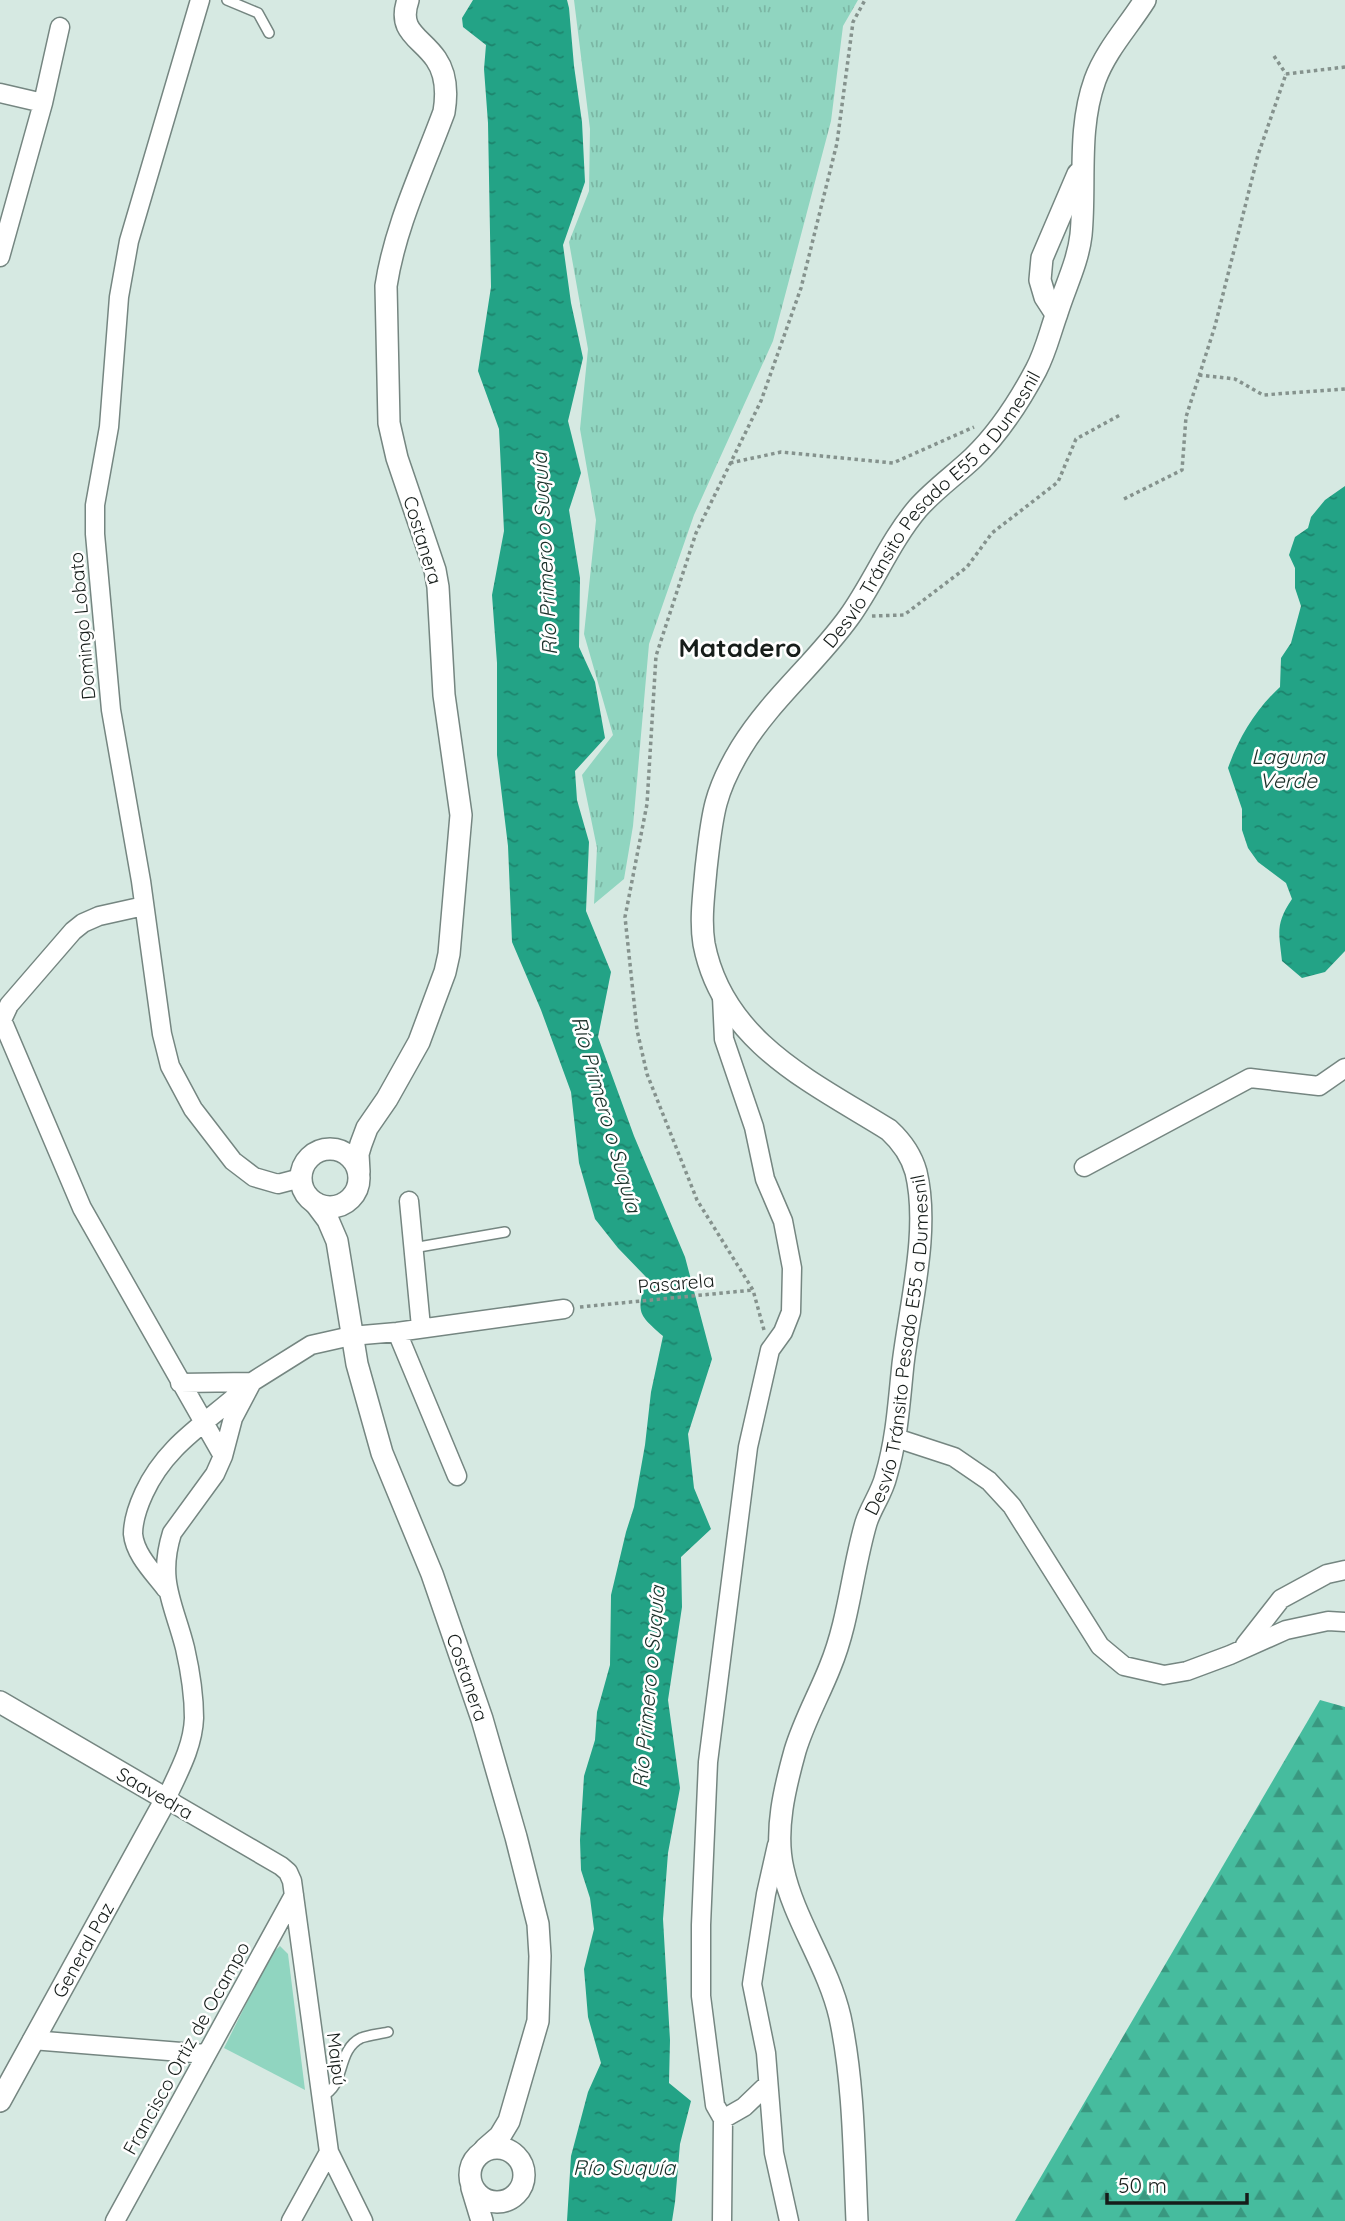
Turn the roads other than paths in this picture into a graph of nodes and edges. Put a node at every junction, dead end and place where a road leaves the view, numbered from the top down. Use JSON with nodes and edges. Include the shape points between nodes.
{"nodes":[{"id":1,"x":200,"y":0,"type":"edge"},
{"id":2,"x":227,"y":0,"type":"edge"},
{"id":3,"x":408,"y":0,"type":"edge"},
{"id":4,"x":1144,"y":0,"type":"edge"},
{"id":5,"x":60,"y":27,"type":"dead end"},
{"id":6,"x":269,"y":33,"type":"dead end"},
{"id":7,"x":0,"y":93,"type":"edge"},
{"id":8,"x":43,"y":103,"type":"junction"},
{"id":9,"x":1082,"y":164,"type":"junction"},
{"id":10,"x":0,"y":257,"type":"edge"},
{"id":11,"x":1056,"y":314,"type":"junction"},
{"id":12,"x":144,"y":906,"type":"junction"},
{"id":13,"x":723,"y":998,"type":"junction"},
{"id":14,"x":1345,"y":1068,"type":"edge"},
{"id":15,"x":368,"y":1128,"type":"junction"},
{"id":16,"x":332,"y":1149,"type":"junction"},
{"id":17,"x":1084,"y":1167,"type":"dead end"},
{"id":18,"x":359,"y":1172,"type":"junction"},
{"id":19,"x":301,"y":1178,"type":"junction"},
{"id":20,"x":352,"y":1199,"type":"junction"},
{"id":21,"x":409,"y":1201,"type":"dead end"},
{"id":22,"x":316,"y":1204,"type":"junction"},
{"id":23,"x":505,"y":1232,"type":"dead end"},
{"id":24,"x":337,"y":1241,"type":"junction"},
{"id":25,"x":414,"y":1248,"type":"junction"},
{"id":26,"x":564,"y":1308,"type":"road end"},
{"id":27,"x":421,"y":1327,"type":"junction"},
{"id":28,"x":397,"y":1332,"type":"junction"},
{"id":29,"x":351,"y":1336,"type":"junction"},
{"id":30,"x":252,"y":1382,"type":"junction"},
{"id":31,"x":180,"y":1383,"type":"junction"},
{"id":32,"x":203,"y":1424,"type":"junction"},
{"id":33,"x":896,"y":1438,"type":"junction"},
{"id":34,"x":223,"y":1456,"type":"junction"},
{"id":35,"x":457,"y":1476,"type":"dead end"},
{"id":36,"x":1345,"y":1570,"type":"edge"},
{"id":37,"x":166,"y":1589,"type":"junction"},
{"id":38,"x":1345,"y":1622,"type":"edge"},
{"id":39,"x":1240,"y":1650,"type":"junction"},
{"id":40,"x":0,"y":1702,"type":"edge"},
{"id":41,"x":166,"y":1799,"type":"junction"},
{"id":42,"x":779,"y":1835,"type":"junction"},
{"id":43,"x":294,"y":1895,"type":"junction"},
{"id":44,"x":388,"y":2032,"type":"dead end"},
{"id":45,"x":33,"y":2040,"type":"junction"},
{"id":46,"x":206,"y":2054,"type":"junction"},
{"id":47,"x":768,"y":2084,"type":"junction"},
{"id":48,"x":321,"y":2097,"type":"junction"},
{"id":49,"x":0,"y":2101,"type":"edge"},
{"id":50,"x":723,"y":2119,"type":"junction"},
{"id":51,"x":509,"y":2121,"type":"junction"},
{"id":52,"x":485,"y":2149,"type":"junction"},
{"id":53,"x":329,"y":2152,"type":"junction"},
{"id":54,"x":518,"y":2157,"type":"junction"},
{"id":55,"x":471,"y":2186,"type":"junction"},
{"id":56,"x":510,"y":2199,"type":"junction"},
{"id":57,"x":115,"y":2221,"type":"edge"},
{"id":58,"x":291,"y":2221,"type":"edge"},
{"id":59,"x":363,"y":2221,"type":"edge"},
{"id":60,"x":482,"y":2221,"type":"edge"},
{"id":61,"x":492,"y":2221,"type":"edge"},
{"id":62,"x":722,"y":2221,"type":"edge"},
{"id":63,"x":789,"y":2221,"type":"edge"},
{"id":64,"x":857,"y":2221,"type":"edge"}],
"edges":[{"from":1,"to":12,"type":"street","name":"Domingo Lobato","via":[[129,241],[119,297],[109,427],[95,505],[111,710]]},
{"from":2,"to":6,"type":"lane","via":[[258,13]]},
{"from":3,"to":15,"type":"street","name":"Costanera","via":[[405,24],[436,59],[446,85],[446,100],[388,270],[387,405],[397,458],[439,587],[444,695],[461,815],[444,972],[415,1050]]},
{"from":4,"to":9,"type":"street","name":"Desvío Tránsito Pesado E55 a Dumesnil","via":[[1104,58],[1094,82]]},
{"from":5,"to":8,"type":"street"},
{"from":7,"to":8,"type":"street"},
{"from":8,"to":10,"type":"street"},
{"from":9,"to":11,"type":"street","name":"Desvío Tránsito Pesado E55 a Dumesnil","via":[[1081,239]]},
{"from":9,"to":11,"type":"street","name":"Desvío Tránsito Pesado E55 a Dumesnil","via":[[1042,258],[1040,280]]},
{"from":11,"to":13,"type":"street","name":"Desvío Tránsito Pesado E55 a Dumesnil","via":[[1037,368],[995,435],[917,510],[849,617],[758,723],[717,792],[703,923],[704,944]]},
{"from":12,"to":19,"type":"street","name":"Domingo Lobato","via":[[162,1034],[170,1066],[194,1109],[233,1161],[254,1177],[278,1184]]},
{"from":12,"to":31,"type":"street","via":[[99,916],[73,931],[9,1005],[2,1020],[82,1208]]},
{"from":13,"to":33,"type":"street","name":"Desvío Tránsito Pesado E55 a Dumesnil","via":[[768,1052],[889,1130],[911,1156],[919,1188],[919,1250]]},
{"from":13,"to":50,"type":"street","via":[[724,1039],[754,1127],[765,1179],[783,1221],[792,1268],[791,1312],[770,1350],[748,1447],[708,1762],[701,1996],[715,2105]]},
{"from":14,"to":17,"type":"street","via":[[1319,1086],[1250,1078]]},
{"from":15,"to":16,"type":"street","name":"Costanera"},
{"from":15,"to":18,"type":"street","name":"Costanera","via":[[358,1154]]},
{"from":16,"to":18,"type":"street","via":[[349,1156]]},
{"from":16,"to":19,"type":"street","name":"Costanera","via":[[314,1154]]},
{"from":18,"to":20,"type":"street","name":"Costanera"},
{"from":19,"to":22,"type":"street","name":"Costanera","via":[[305,1193]]},
{"from":20,"to":22,"type":"street","via":[[335,1208]]},
{"from":20,"to":24,"type":"street","name":"Costanera","via":[[341,1218]]},
{"from":21,"to":25,"type":"street"},
{"from":22,"to":24,"type":"street","name":"Costanera"},
{"from":23,"to":25,"type":"lane"},
{"from":24,"to":29,"type":"street","name":"Costanera"},
{"from":25,"to":27,"type":"street"},
{"from":26,"to":27,"type":"street"},
{"from":27,"to":28,"type":"street"},
{"from":28,"to":29,"type":"street"},
{"from":28,"to":35,"type":"street"},
{"from":29,"to":30,"type":"street","via":[[311,1345]]},
{"from":29,"to":51,"type":"street","name":"Costanera","via":[[382,1453],[432,1574],[482,1718],[534,1904],[540,1956],[538,2021]]},
{"from":30,"to":31,"type":"street"},
{"from":30,"to":32,"type":"street"},
{"from":30,"to":34,"type":"street","via":[[233,1418]]},
{"from":31,"to":32,"type":"street"},
{"from":32,"to":34,"type":"street"},
{"from":32,"to":37,"type":"street","via":[[161,1463],[136,1511],[133,1536],[141,1556]]},
{"from":33,"to":39,"type":"street","via":[[954,1457],[989,1481],[1012,1506],[1100,1646],[1124,1666],[1164,1675]]},
{"from":33,"to":42,"type":"street","name":"Desvío Tránsito Pesado E55 a Dumesnil","via":[[885,1480],[866,1523],[845,1621],[794,1753]]},
{"from":34,"to":37,"type":"street","via":[[172,1533]]},
{"from":36,"to":39,"type":"street","via":[[1327,1574],[1281,1599]]},
{"from":37,"to":41,"type":"street","via":[[185,1648],[194,1717],[187,1753]]},
{"from":38,"to":39,"type":"street","via":[[1286,1630]]},
{"from":40,"to":41,"type":"street","name":"Saavedra"},
{"from":41,"to":43,"type":"street","name":"Saavedra","via":[[281,1866],[292,1881]]},
{"from":41,"to":45,"type":"street","name":"General Paz"},
{"from":42,"to":47,"type":"street","via":[[752,1984]]},
{"from":42,"to":64,"type":"street","name":"Desvío Tránsito Pesado E55 a Dumesnil","via":[[789,1891],[839,2016],[851,2102]]},
{"from":43,"to":46,"type":"street","name":"Francisco Ortiz de Ocampo"},
{"from":43,"to":48,"type":"street","name":"Maipú"},
{"from":44,"to":48,"type":"lane","via":[[361,2038],[346,2051],[334,2086]]},
{"from":45,"to":46,"type":"street"},
{"from":45,"to":49,"type":"street","name":"General Paz"},
{"from":46,"to":57,"type":"street","name":"Francisco Ortiz de Ocampo"},
{"from":47,"to":50,"type":"street"},
{"from":47,"to":63,"type":"street","via":[[774,2152]]},
{"from":48,"to":53,"type":"street","name":"Maipú"},
{"from":50,"to":62,"type":"street"},
{"from":51,"to":52,"type":"street","name":"Costanera"},
{"from":51,"to":54,"type":"street","name":"Costanera"},
{"from":52,"to":54,"type":"street","via":[[502,2147]]},
{"from":52,"to":55,"type":"street","name":"Costanera","via":[[470,2168]]},
{"from":53,"to":58,"type":"street"},
{"from":53,"to":59,"type":"street","name":"Maipú"},
{"from":54,"to":56,"type":"street","name":"Costanera","via":[[523,2185]]},
{"from":55,"to":56,"type":"street","via":[[491,2202]]},
{"from":55,"to":60,"type":"street"},
{"from":56,"to":61,"type":"street","name":"Costanera"}]}
